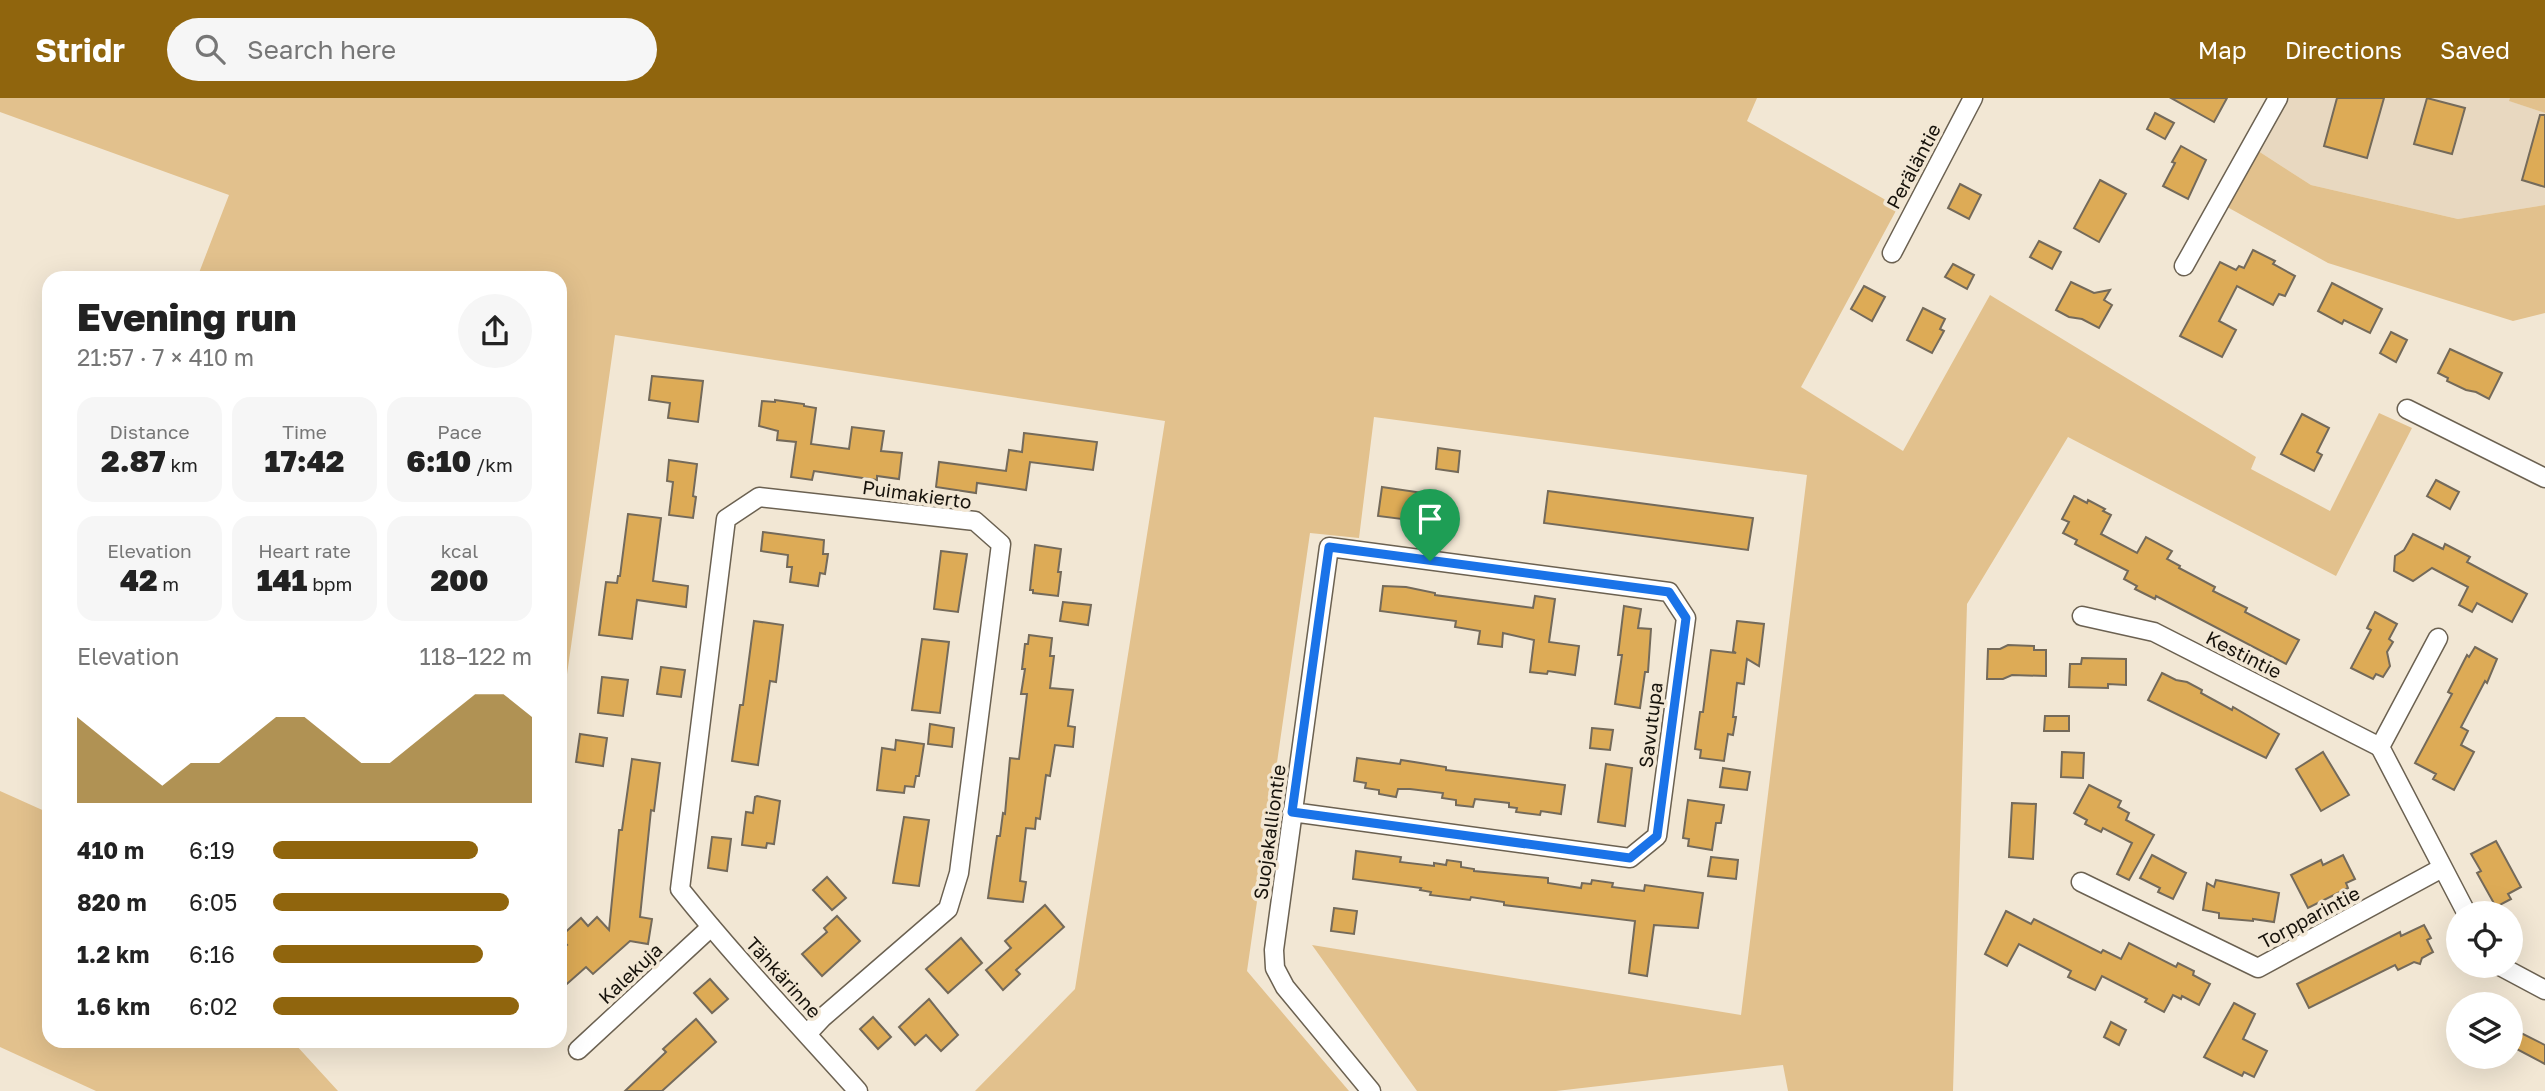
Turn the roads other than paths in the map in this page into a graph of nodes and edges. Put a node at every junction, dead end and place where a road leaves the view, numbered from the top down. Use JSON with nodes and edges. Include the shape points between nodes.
{"nodes":[{"id":1,"x":1972,"y":98,"type":"edge"},
{"id":2,"x":2278,"y":98,"type":"edge"},
{"id":3,"x":1892,"y":253,"type":"dead end"},
{"id":4,"x":2184,"y":266,"type":"dead end"},
{"id":5,"x":2407,"y":409,"type":"dead end"},
{"id":6,"x":2545,"y":478,"type":"edge"},
{"id":7,"x":1329,"y":547,"type":"joint"},
{"id":8,"x":2082,"y":617,"type":"dead end"},
{"id":9,"x":2438,"y":638,"type":"dead end"},
{"id":10,"x":2381,"y":747,"type":"junction"},
{"id":11,"x":1292,"y":812,"type":"junction"},
{"id":12,"x":2442,"y":868,"type":"junction"},
{"id":13,"x":2081,"y":882,"type":"dead end"},
{"id":14,"x":680,"y":889,"type":"joint"},
{"id":15,"x":2460,"y":901,"type":"edge"},
{"id":16,"x":711,"y":927,"type":"junction"},
{"id":17,"x":2522,"y":978,"type":"edge"},
{"id":18,"x":2545,"y":990,"type":"edge"},
{"id":19,"x":807,"y":1034,"type":"junction"},
{"id":20,"x":578,"y":1050,"type":"dead end"},
{"id":21,"x":858,"y":1091,"type":"edge"},
{"id":22,"x":1371,"y":1091,"type":"edge"}],
"edges":[{"from":1,"to":3,"type":"street","name":"Peräläntie"},
{"from":2,"to":4,"type":"street"},
{"from":5,"to":6,"type":"street"},
{"from":7,"to":11,"type":"street","name":"Suojakalliontie"},
{"from":7,"to":11,"type":"street","name":"Savutupa","via":[[1669,592],[1686,618],[1657,836],[1630,858]]},
{"from":8,"to":10,"type":"street","name":"Kestintie","via":[[2154,632]]},
{"from":9,"to":10,"type":"street"},
{"from":10,"to":12,"type":"street"},
{"from":11,"to":22,"type":"street","name":"Suojakalliontie","via":[[1275,968],[1285,987]]},
{"from":12,"to":13,"type":"street","name":"Torpparintie","via":[[2258,968]]},
{"from":12,"to":15,"type":"street"},
{"from":14,"to":16,"type":"street","name":"Tähkärinne"},
{"from":14,"to":19,"type":"street","name":"Puimakierto","via":[[726,519],[759,496],[975,521],[1001,544],[960,873],[948,909]]},
{"from":16,"to":19,"type":"street","name":"Tähkärinne"},
{"from":16,"to":20,"type":"street","name":"Kalekuja"},
{"from":17,"to":18,"type":"street"},
{"from":19,"to":21,"type":"street","name":"Tähkärinne"}]}
